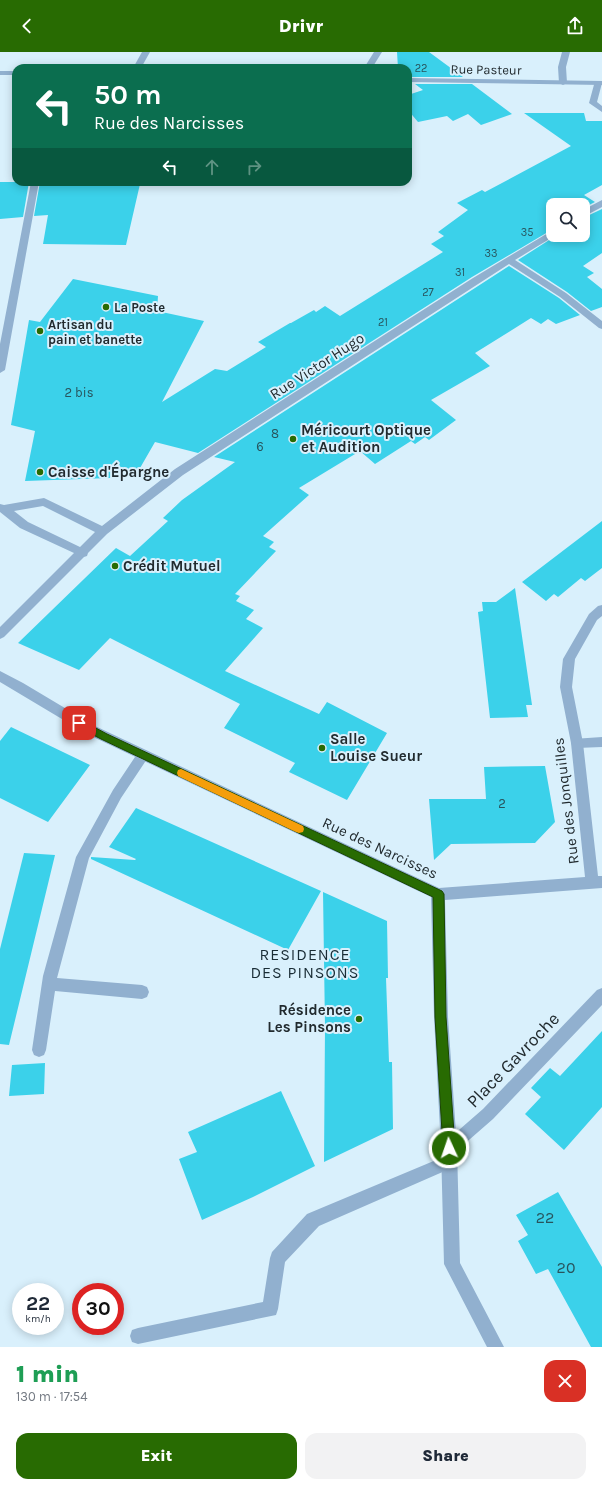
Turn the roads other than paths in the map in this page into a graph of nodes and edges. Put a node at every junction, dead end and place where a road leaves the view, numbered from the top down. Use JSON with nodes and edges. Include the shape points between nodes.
{"nodes":[{"id":1,"x":146,"y":52,"type":"edge"},
{"id":2,"x":378,"y":52,"type":"edge"},
{"id":3,"x":566,"y":52,"type":"edge"},
{"id":4,"x":139,"y":64,"type":"edge"},
{"id":5,"x":370,"y":64,"type":"edge"},
{"id":6,"x":0,"y":73,"type":"edge"},
{"id":7,"x":12,"y":73,"type":"edge"},
{"id":8,"x":412,"y":80,"type":"edge"},
{"id":9,"x":563,"y":83,"type":"junction"},
{"id":10,"x":600,"y":83,"type":"edge"},
{"id":11,"x":602,"y":110,"type":"edge"},
{"id":12,"x":34,"y":186,"type":"edge"},
{"id":13,"x":602,"y":203,"type":"edge"},
{"id":14,"x":590,"y":210,"type":"edge"},
{"id":15,"x":546,"y":237,"type":"edge"},
{"id":16,"x":509,"y":260,"type":"junction"},
{"id":17,"x":602,"y":326,"type":"edge"},
{"id":18,"x":0,"y":370,"type":"edge"},
{"id":19,"x":2,"y":508,"type":"edge"},
{"id":20,"x":103,"y":531,"type":"junction"},
{"id":21,"x":83,"y":553,"type":"junction"},
{"id":22,"x":602,"y":609,"type":"edge"},
{"id":23,"x":0,"y":634,"type":"edge"},
{"id":24,"x":0,"y":676,"type":"edge"},
{"id":25,"x":602,"y":742,"type":"edge"},
{"id":26,"x":577,"y":743,"type":"junction"},
{"id":27,"x":143,"y":755,"type":"junction"},
{"id":28,"x":597,"y":882,"type":"edge"},
{"id":29,"x":438,"y":894,"type":"junction"},
{"id":30,"x":49,"y":984,"type":"junction"},
{"id":31,"x":142,"y":992,"type":"dead end"},
{"id":32,"x":602,"y":995,"type":"edge"},
{"id":33,"x":39,"y":1050,"type":"dead end"},
{"id":34,"x":449,"y":1155,"type":"junction"},
{"id":35,"x":138,"y":1336,"type":"dead end"},
{"id":36,"x":496,"y":1347,"type":"edge"}],
"edges":[{"from":1,"to":4,"type":"street"},
{"from":2,"to":5,"type":"street"},
{"from":3,"to":9,"type":"street","via":[[562,67]]},
{"from":6,"to":7,"type":"street"},
{"from":8,"to":9,"type":"street","name":"Rue Pasteur"},
{"from":9,"to":10,"type":"street","name":"Rue Pasteur"},
{"from":10,"to":11,"type":"street","via":[[593,103]]},
{"from":12,"to":18,"type":"street"},
{"from":13,"to":14,"type":"street"},
{"from":15,"to":16,"type":"street","name":"Rue Victor Hugo"},
{"from":16,"to":17,"type":"street","via":[[563,295]]},
{"from":16,"to":20,"type":"street","name":"Rue Victor Hugo","via":[[179,472]]},
{"from":19,"to":20,"type":"street","via":[[44,502]]},
{"from":19,"to":21,"type":"street","via":[[24,524]]},
{"from":20,"to":21,"type":"street","name":"Rue Victor Hugo"},
{"from":21,"to":23,"type":"street","name":"Rue Victor Hugo"},
{"from":22,"to":26,"type":"street","name":"Rue des Jonquilles","via":[[593,617],[569,659],[566,687]]},
{"from":24,"to":27,"type":"street","name":"Rue des Narcisses","via":[[91,730]]},
{"from":25,"to":26,"type":"street"},
{"from":26,"to":28,"type":"street","name":"Rue des Jonquilles"},
{"from":27,"to":29,"type":"street","name":"Rue des Narcisses"},
{"from":27,"to":30,"type":"street","via":[[117,794],[83,857]]},
{"from":28,"to":29,"type":"street"},
{"from":29,"to":34,"type":"street","name":"Rue des Narcisses","via":[[441,1017]]},
{"from":30,"to":31,"type":"street"},
{"from":30,"to":33,"type":"street"},
{"from":32,"to":34,"type":"street","name":"Place Gavroche"},
{"from":34,"to":35,"type":"street","name":"Place Gavroche","via":[[313,1220],[278,1258],[270,1308]]},
{"from":34,"to":36,"type":"street","name":"Rue des Narcisses","via":[[452,1264]]}]}
